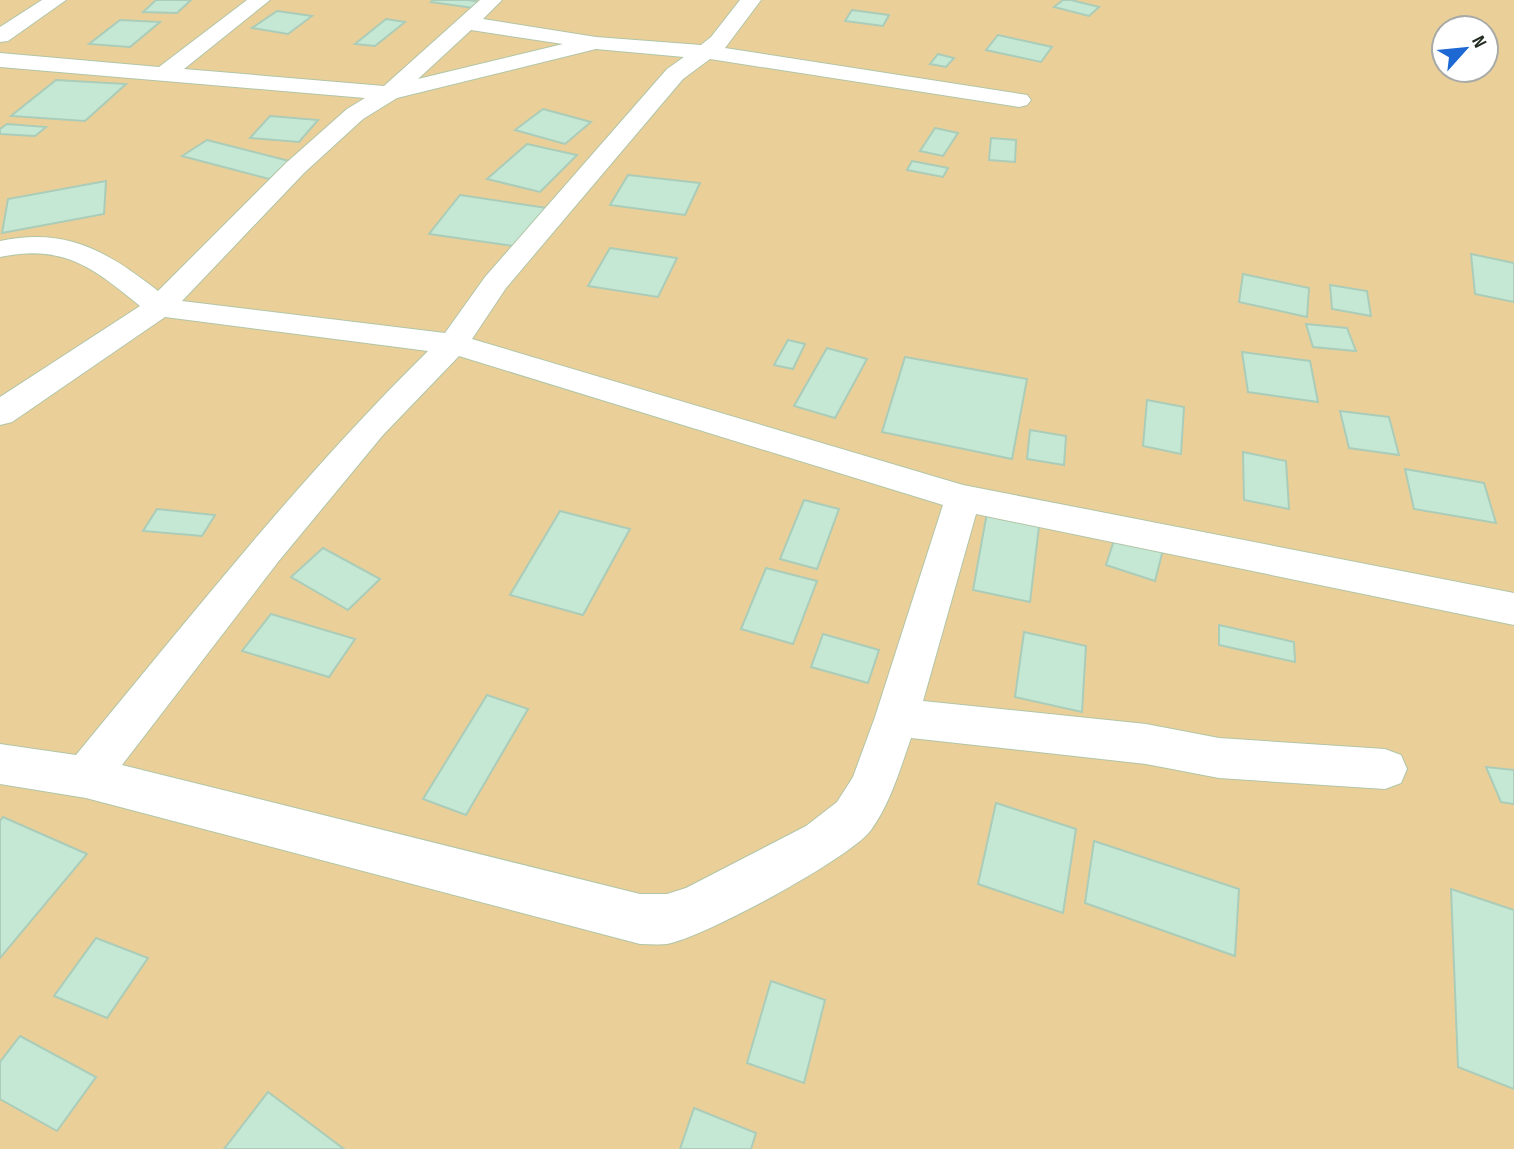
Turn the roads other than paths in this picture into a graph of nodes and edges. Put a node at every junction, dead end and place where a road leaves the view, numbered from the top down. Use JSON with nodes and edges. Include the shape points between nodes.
{"nodes":[{"id":1,"x":56,"y":0,"type":"edge"},
{"id":2,"x":260,"y":0,"type":"edge"},
{"id":3,"x":492,"y":0,"type":"edge"},
{"id":4,"x":751,"y":0,"type":"edge"},
{"id":5,"x":466,"y":23,"type":"junction"},
{"id":6,"x":0,"y":36,"type":"edge"},
{"id":7,"x":596,"y":43,"type":"junction"},
{"id":8,"x":707,"y":52,"type":"junction"},
{"id":9,"x":0,"y":60,"type":"edge"},
{"id":10,"x":165,"y":74,"type":"junction"},
{"id":11,"x":389,"y":93,"type":"junction"},
{"id":12,"x":1019,"y":100,"type":"dead end"},
{"id":13,"x":0,"y":249,"type":"edge"},
{"id":14,"x":159,"y":307,"type":"junction"},
{"id":15,"x":453,"y":344,"type":"junction"},
{"id":16,"x":0,"y":414,"type":"edge"},
{"id":17,"x":963,"y":498,"type":"junction"},
{"id":18,"x":1514,"y":609,"type":"edge"},
{"id":19,"x":897,"y":717,"type":"junction"},
{"id":20,"x":0,"y":764,"type":"edge"},
{"id":21,"x":1385,"y":769,"type":"dead end"},
{"id":22,"x":86,"y":777,"type":"junction"}],
"edges":[{"from":1,"to":6,"type":"street"},
{"from":2,"to":10,"type":"street"},
{"from":3,"to":5,"type":"street"},
{"from":4,"to":8,"type":"street"},
{"from":5,"to":7,"type":"street"},
{"from":5,"to":11,"type":"street"},
{"from":7,"to":8,"type":"street"},
{"from":7,"to":11,"type":"street"},
{"from":8,"to":12,"type":"street"},
{"from":8,"to":15,"type":"street","via":[[666,84],[495,283]]},
{"from":9,"to":10,"type":"street"},
{"from":10,"to":11,"type":"street"},
{"from":11,"to":14,"type":"street","via":[[355,114],[295,168]]},
{"from":13,"to":14,"type":"street","via":[[57,244],[111,268]]},
{"from":14,"to":15,"type":"street"},
{"from":14,"to":16,"type":"street"},
{"from":15,"to":17,"type":"street"},
{"from":15,"to":22,"type":"street","via":[[371,427],[265,552]]},
{"from":17,"to":18,"type":"street"},
{"from":17,"to":19,"type":"street"},
{"from":19,"to":21,"type":"street","via":[[1146,744],[1219,758]]},
{"from":19,"to":22,"type":"street","via":[[871,788],[853,817],[823,842],[667,919],[640,919]]},
{"from":20,"to":22,"type":"street"}]}
